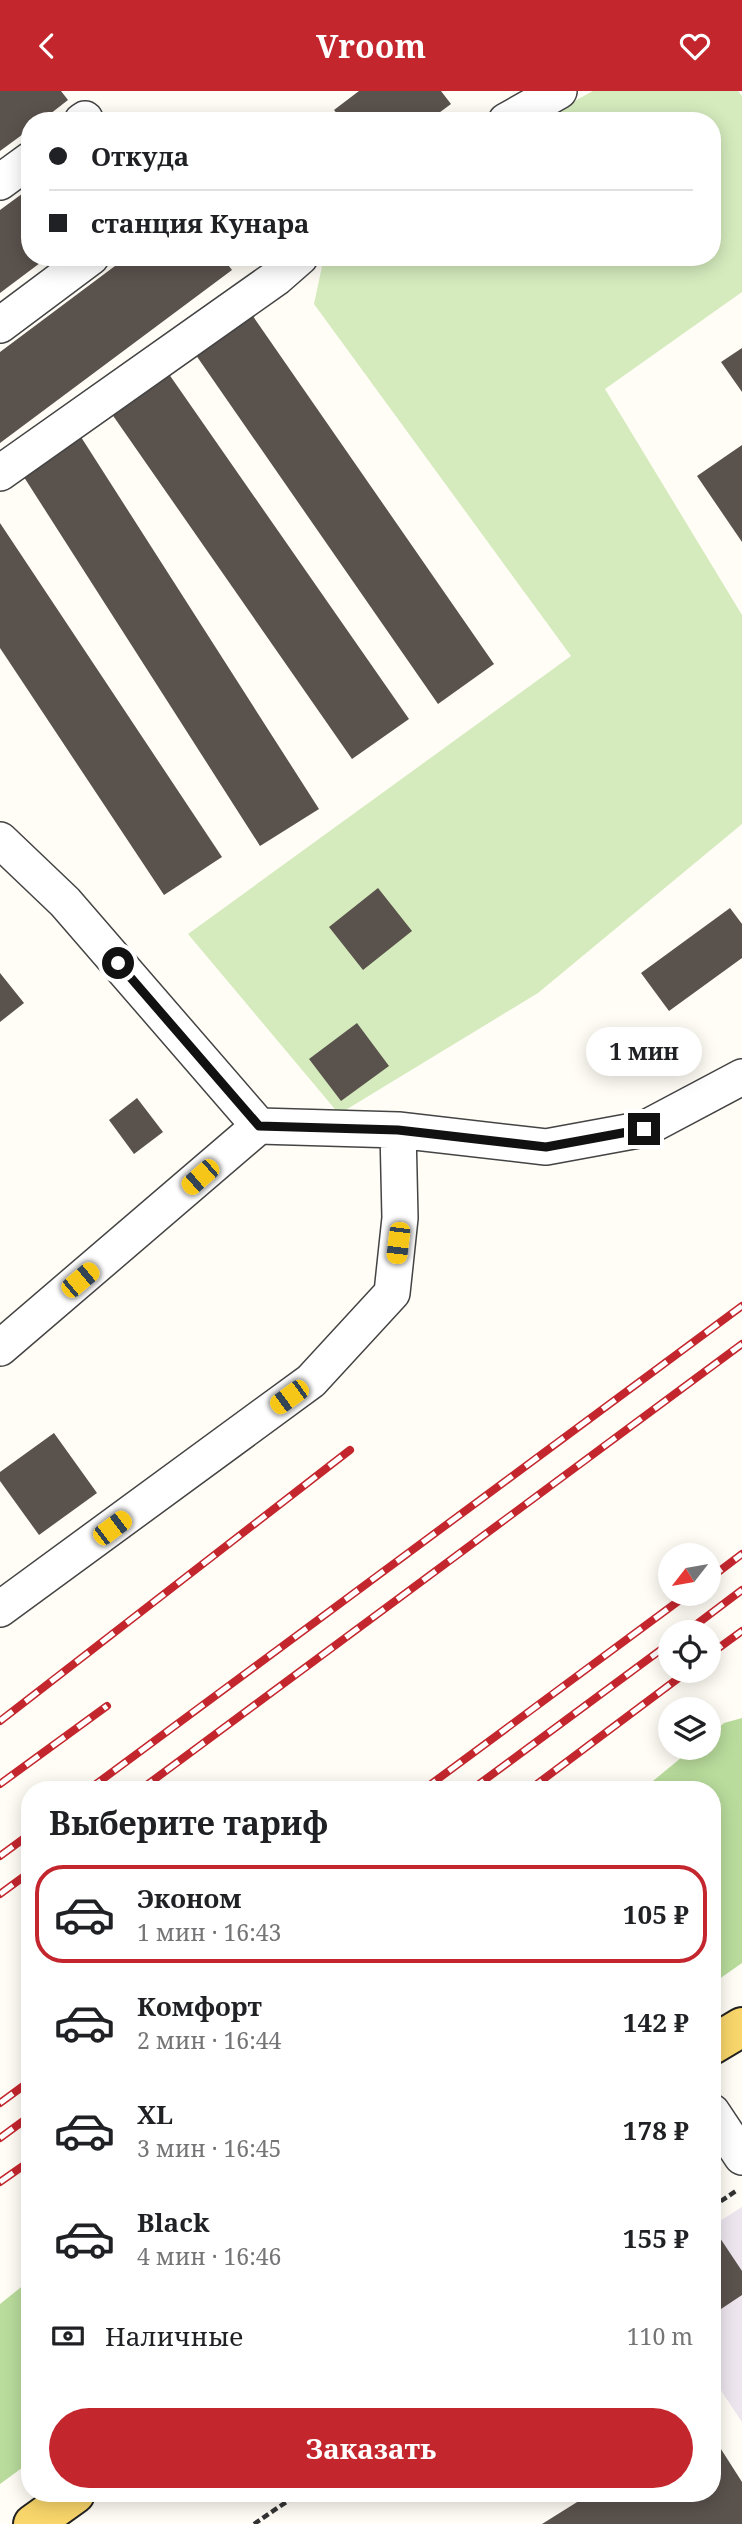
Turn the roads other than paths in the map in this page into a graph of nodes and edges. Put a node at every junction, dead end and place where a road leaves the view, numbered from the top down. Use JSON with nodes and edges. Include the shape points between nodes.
{"nodes":[{"id":1,"x":559,"y":91,"type":"edge"},
{"id":2,"x":522,"y":112,"type":"edge"},
{"id":3,"x":21,"y":167,"type":"edge"},
{"id":4,"x":0,"y":182,"type":"edge"},
{"id":5,"x":79,"y":266,"type":"edge"},
{"id":6,"x":288,"y":268,"type":"edge"},
{"id":7,"x":0,"y":324,"type":"edge"},
{"id":8,"x":0,"y":473,"type":"edge"},
{"id":9,"x":0,"y":840,"type":"edge"},
{"id":10,"x":742,"y":1077,"type":"edge"},
{"id":11,"x":259,"y":1126,"type":"junction"},
{"id":12,"x":398,"y":1130,"type":"junction"},
{"id":13,"x":0,"y":1348,"type":"edge"},
{"id":14,"x":0,"y":1609,"type":"edge"},
{"id":15,"x":742,"y":2027,"type":"edge"},
{"id":16,"x":721,"y":2040,"type":"edge"},
{"id":17,"x":721,"y":2126,"type":"edge"},
{"id":18,"x":742,"y":2157,"type":"edge"},
{"id":19,"x":64,"y":2502,"type":"edge"},
{"id":20,"x":33,"y":2524,"type":"edge"}],
"edges":[{"from":1,"to":2,"type":"street"},
{"from":3,"to":4,"type":"street"},
{"from":5,"to":7,"type":"street"},
{"from":6,"to":8,"type":"street"},
{"from":9,"to":11,"type":"street","via":[[65,902]]},
{"from":10,"to":12,"type":"street","via":[[644,1129],[546,1147]]},
{"from":11,"to":12,"type":"street"},
{"from":11,"to":13,"type":"street"},
{"from":12,"to":14,"type":"street","via":[[400,1218],[392,1293],[311,1381]]},
{"from":15,"to":16,"type":"main road"},
{"from":17,"to":18,"type":"street"},
{"from":19,"to":20,"type":"main road"}]}
